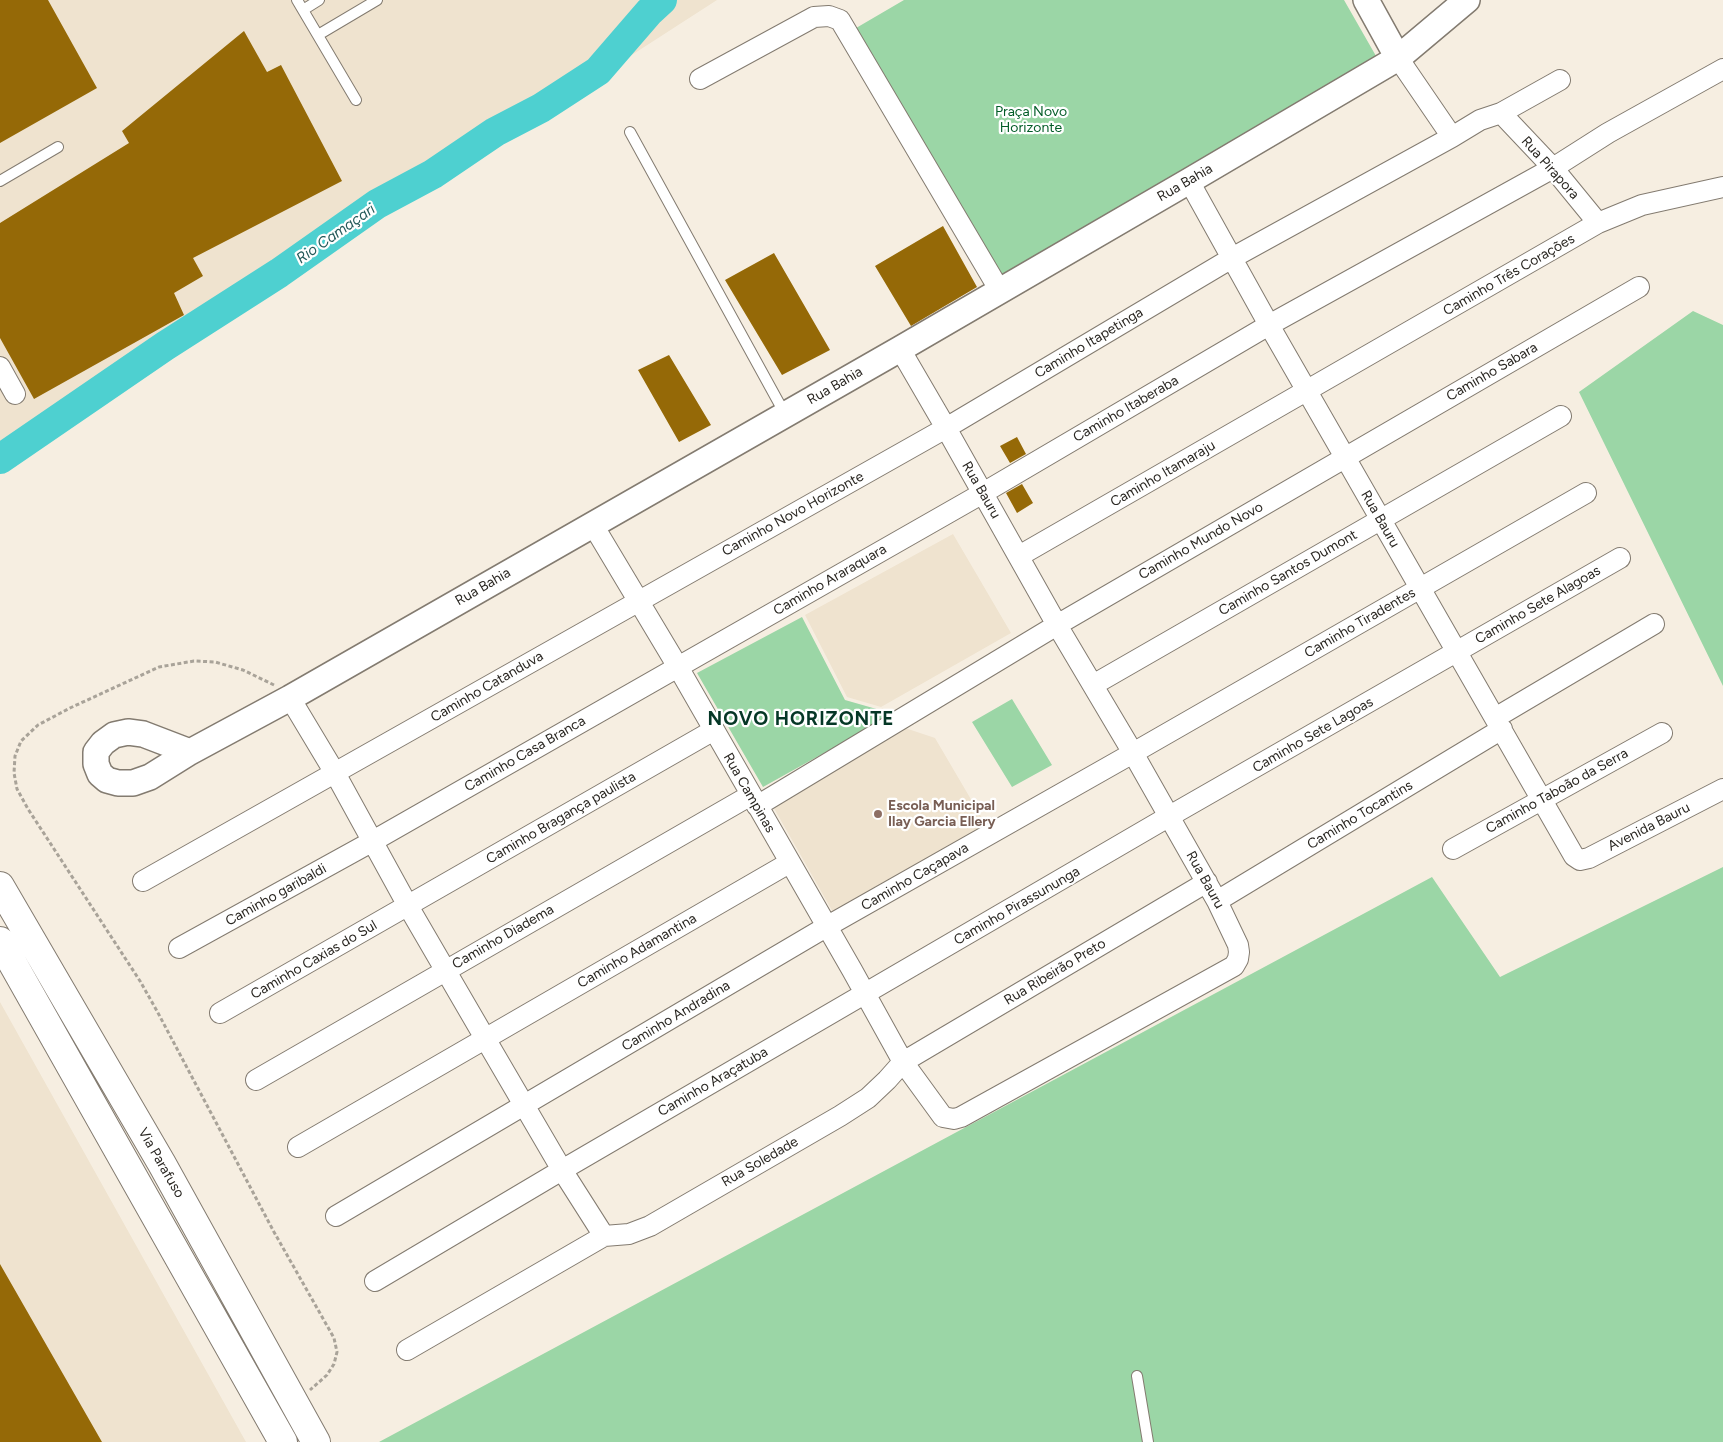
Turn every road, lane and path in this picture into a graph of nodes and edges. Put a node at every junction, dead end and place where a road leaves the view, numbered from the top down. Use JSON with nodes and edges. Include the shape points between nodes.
{"nodes":[{"id":1,"x":297,"y":0,"type":"edge"},
{"id":2,"x":319,"y":0,"type":"edge"},
{"id":3,"x":377,"y":0,"type":"edge"},
{"id":4,"x":1366,"y":0,"type":"edge"},
{"id":5,"x":1467,"y":0,"type":"edge"},
{"id":6,"x":303,"y":10,"type":"junction"},
{"id":7,"x":318,"y":35,"type":"junction"},
{"id":8,"x":1398,"y":58,"type":"junction"},
{"id":9,"x":1723,"y":69,"type":"edge"},
{"id":10,"x":700,"y":79,"type":"dead end"},
{"id":11,"x":1560,"y":80,"type":"dead end"},
{"id":12,"x":356,"y":100,"type":"dead end"},
{"id":13,"x":1501,"y":113,"type":"junction"},
{"id":14,"x":630,"y":132,"type":"dead end"},
{"id":15,"x":1452,"y":137,"type":"junction"},
{"id":16,"x":58,"y":147,"type":"dead end"},
{"id":17,"x":1553,"y":168,"type":"junction"},
{"id":18,"x":0,"y":181,"type":"edge"},
{"id":19,"x":1189,"y":181,"type":"junction"},
{"id":20,"x":1723,"y":187,"type":"edge"},
{"id":21,"x":1598,"y":223,"type":"junction"},
{"id":22,"x":1232,"y":258,"type":"junction"},
{"id":23,"x":1639,"y":286,"type":"dead end"},
{"id":24,"x":1000,"y":291,"type":"junction"},
{"id":25,"x":1269,"y":325,"type":"junction"},
{"id":26,"x":900,"y":349,"type":"junction"},
{"id":27,"x":0,"y":367,"type":"edge"},
{"id":28,"x":1307,"y":392,"type":"junction"},
{"id":29,"x":15,"y":394,"type":"dead end"},
{"id":30,"x":785,"y":415,"type":"junction"},
{"id":31,"x":1561,"y":416,"type":"dead end"},
{"id":32,"x":946,"y":428,"type":"junction"},
{"id":33,"x":1344,"y":457,"type":"junction"},
{"id":34,"x":983,"y":493,"type":"junction"},
{"id":35,"x":1586,"y":493,"type":"dead end"},
{"id":36,"x":1380,"y":519,"type":"junction"},
{"id":37,"x":592,"y":525,"type":"junction"},
{"id":38,"x":1019,"y":556,"type":"junction"},
{"id":39,"x":1620,"y":558,"type":"dead end"},
{"id":40,"x":1419,"y":589,"type":"junction"},
{"id":41,"x":639,"y":600,"type":"junction"},
{"id":42,"x":1654,"y":624,"type":"dead end"},
{"id":43,"x":1057,"y":626,"type":"junction"},
{"id":44,"x":1457,"y":652,"type":"junction"},
{"id":45,"x":678,"y":667,"type":"junction"},
{"id":46,"x":1093,"y":685,"type":"junction"},
{"id":47,"x":290,"y":698,"type":"junction"},
{"id":48,"x":1498,"y":724,"type":"junction"},
{"id":49,"x":714,"y":730,"type":"junction"},
{"id":50,"x":1662,"y":733,"type":"dead end"},
{"id":51,"x":190,"y":752,"type":"dead end"},
{"id":52,"x":1133,"y":754,"type":"junction"},
{"id":53,"x":335,"y":773,"type":"junction"},
{"id":54,"x":1723,"y":789,"type":"edge"},
{"id":55,"x":1541,"y":799,"type":"junction"},
{"id":56,"x":754,"y":801,"type":"junction"},
{"id":57,"x":1168,"y":817,"type":"junction"},
{"id":58,"x":373,"y":841,"type":"junction"},
{"id":59,"x":1452,"y":849,"type":"dead end"},
{"id":60,"x":1574,"y":856,"type":"joint"},
{"id":61,"x":789,"y":863,"type":"junction"},
{"id":62,"x":143,"y":881,"type":"dead end"},
{"id":63,"x":1207,"y":882,"type":"junction"},
{"id":64,"x":0,"y":886,"type":"edge"},
{"id":65,"x":1217,"y":901,"type":"junction"},
{"id":66,"x":408,"y":906,"type":"junction"},
{"id":67,"x":826,"y":927,"type":"junction"},
{"id":68,"x":0,"y":941,"type":"edge"},
{"id":69,"x":1238,"y":945,"type":"joint"},
{"id":70,"x":179,"y":948,"type":"dead end"},
{"id":71,"x":446,"y":970,"type":"junction"},
{"id":72,"x":865,"y":994,"type":"junction"},
{"id":73,"x":220,"y":1013,"type":"dead end"},
{"id":74,"x":486,"y":1040,"type":"junction"},
{"id":75,"x":903,"y":1062,"type":"junction"},
{"id":76,"x":256,"y":1080,"type":"dead end"},
{"id":77,"x":525,"y":1105,"type":"junction"},
{"id":78,"x":298,"y":1146,"type":"dead end"},
{"id":79,"x":562,"y":1170,"type":"junction"},
{"id":80,"x":336,"y":1216,"type":"dead end"},
{"id":81,"x":604,"y":1236,"type":"junction"},
{"id":82,"x":375,"y":1281,"type":"dead end"},
{"id":83,"x":407,"y":1350,"type":"dead end"},
{"id":84,"x":1137,"y":1376,"type":"dead end"},
{"id":85,"x":283,"y":1442,"type":"edge"},
{"id":86,"x":316,"y":1442,"type":"edge"},
{"id":87,"x":1148,"y":1442,"type":"edge"}],
"edges":[{"from":1,"to":6,"type":"lane"},
{"from":2,"to":6,"type":"lane"},
{"from":3,"to":7,"type":"lane"},
{"from":4,"to":8,"type":"street"},
{"from":5,"to":8,"type":"street","name":"Rua Bahia"},
{"from":6,"to":7,"type":"lane"},
{"from":7,"to":12,"type":"lane"},
{"from":8,"to":15,"type":"street"},
{"from":8,"to":19,"type":"street","name":"Rua Bahia"},
{"from":9,"to":17,"type":"street","name":"Caminho Itaberaba","via":[[1608,133]]},
{"from":10,"to":24,"type":"street","via":[[814,17],[829,16],[840,20]]},
{"from":11,"to":13,"type":"street","name":"Caminho Itapetinga"},
{"from":13,"to":15,"type":"street","name":"Caminho Itapetinga","via":[[1480,120]]},
{"from":13,"to":17,"type":"street","name":"Rua Pirapora"},
{"from":14,"to":30,"type":"lane"},
{"from":15,"to":22,"type":"street","name":"Caminho Itapetinga"},
{"from":16,"to":18,"type":"lane"},
{"from":17,"to":21,"type":"street","name":"Rua Pirapora"},
{"from":17,"to":25,"type":"street","name":"Caminho Itaberaba"},
{"from":19,"to":22,"type":"street","name":"Rua Bauru"},
{"from":19,"to":24,"type":"street","name":"Rua Bahia"},
{"from":20,"to":21,"type":"street","name":"Caminho Três Corações","via":[[1642,205]]},
{"from":21,"to":28,"type":"street","name":"Caminho Três Corações"},
{"from":22,"to":25,"type":"street","name":"Rua Bauru"},
{"from":22,"to":32,"type":"street","name":"Caminho Itapetinga"},
{"from":23,"to":33,"type":"street","name":"Caminho Sabara"},
{"from":24,"to":26,"type":"street","name":"Rua Bahia"},
{"from":25,"to":28,"type":"street","name":"Rua Bauru"},
{"from":25,"to":34,"type":"street","name":"Caminho Itaberaba"},
{"from":26,"to":30,"type":"street","name":"Rua Bahia"},
{"from":26,"to":32,"type":"street","name":"Rua Bauru"},
{"from":27,"to":29,"type":"street"},
{"from":28,"to":33,"type":"street","name":"Rua Bauru"},
{"from":28,"to":38,"type":"street","name":"Caminho Itamaraju"},
{"from":30,"to":37,"type":"street","name":"Rua Bahia"},
{"from":31,"to":36,"type":"street","name":"Caminho Santos Dumont"},
{"from":32,"to":34,"type":"street","name":"Rua Bauru"},
{"from":32,"to":41,"type":"street","name":"Caminho Novo Horizonte"},
{"from":33,"to":36,"type":"street","name":"Rua Bauru"},
{"from":33,"to":43,"type":"street","name":"Caminho Mundo Novo"},
{"from":34,"to":38,"type":"street","name":"Rua Bauru"},
{"from":34,"to":45,"type":"street","name":"Caminho Araraquara"},
{"from":35,"to":40,"type":"street","name":"Caminho Tiradentes"},
{"from":36,"to":40,"type":"street","name":"Rua Bauru"},
{"from":36,"to":46,"type":"street","name":"Caminho Santos Dumont"},
{"from":37,"to":41,"type":"street","name":"Rua Campinas"},
{"from":37,"to":47,"type":"street","name":"Rua Bahia"},
{"from":38,"to":43,"type":"street","name":"Rua Bauru"},
{"from":39,"to":44,"type":"street","name":"Caminho Sete Alagoas"},
{"from":40,"to":44,"type":"street","name":"Rua Bauru"},
{"from":40,"to":52,"type":"street","name":"Caminho Tiradentes"},
{"from":41,"to":45,"type":"street","name":"Rua Campinas"},
{"from":41,"to":53,"type":"street","name":"Caminho Catanduva"},
{"from":42,"to":48,"type":"street","name":"Caminho Tocantins"},
{"from":43,"to":46,"type":"street","name":"Rua Bauru"},
{"from":43,"to":56,"type":"street","name":"Caminho Mundo Novo"},
{"from":44,"to":48,"type":"street","name":"Rua Bauru"},
{"from":44,"to":57,"type":"street","name":"Caminho Sete Lagoas"},
{"from":45,"to":49,"type":"street","name":"Rua Campinas"},
{"from":45,"to":58,"type":"street","name":"Caminho Casa Branca"},
{"from":46,"to":52,"type":"street","name":"Rua Bauru"},
{"from":47,"to":51,"type":"street","name":"Rua Bahia"},
{"from":47,"to":53,"type":"street"},
{"from":48,"to":55,"type":"street","name":"Rua Bauru"},
{"from":48,"to":65,"type":"street","name":"Caminho Tocantins"},
{"from":49,"to":56,"type":"street","name":"Rua Campinas"},
{"from":49,"to":66,"type":"street","name":"Caminho Bragança paulista"},
{"from":50,"to":55,"type":"street","name":"Caminho Taboão da Serra"},
{"from":52,"to":57,"type":"street","name":"Rua Bauru"},
{"from":52,"to":67,"type":"street","name":"Caminho Caçapava"},
{"from":53,"to":58,"type":"street"},
{"from":53,"to":62,"type":"street","name":"Caminho Catanduva"},
{"from":54,"to":60,"type":"street","name":"Avenida Bauru","via":[[1589,858],[1580,860]]},
{"from":55,"to":59,"type":"street","name":"Caminho Taboão da Serra"},
{"from":55,"to":60,"type":"street","name":"Rua Bauru"},
{"from":56,"to":61,"type":"street","name":"Rua Campinas"},
{"from":56,"to":71,"type":"street","name":"Caminho Diadema"},
{"from":57,"to":63,"type":"street","name":"Rua Bauru"},
{"from":57,"to":72,"type":"street","name":"Caminho Pirassununga"},
{"from":58,"to":66,"type":"street"},
{"from":58,"to":70,"type":"street","name":"Caminho garibaldi"},
{"from":61,"to":67,"type":"street","name":"Rua Campinas"},
{"from":61,"to":74,"type":"street","name":"Caminho Adamantina"},
{"from":63,"to":65,"type":"street","name":"Rua Bauru"},
{"from":63,"to":75,"type":"street","name":"Rua Ribeirão Preto"},
{"from":64,"to":86,"type":"highway","name":"Via Parafuso","via":[[162,1164]]},
{"from":65,"to":69,"type":"street","name":"Rua Bauru"},
{"from":66,"to":71,"type":"street"},
{"from":66,"to":73,"type":"street","name":"Caminho Caxias do Sul"},
{"from":67,"to":72,"type":"street","name":"Rua Campinas"},
{"from":67,"to":77,"type":"street","name":"Caminho Andradina"},
{"from":68,"to":85,"type":"highway"},
{"from":69,"to":75,"type":"street","name":"Rua Campinas","via":[[1238,959],[1234,966],[961,1117],[943,1117]]},
{"from":71,"to":74,"type":"street"},
{"from":71,"to":76,"type":"street","name":"Caminho Diadema"},
{"from":72,"to":75,"type":"street","name":"Rua Campinas"},
{"from":72,"to":79,"type":"street","name":"Caminho Araçatuba"},
{"from":74,"to":77,"type":"street"},
{"from":74,"to":78,"type":"street","name":"Caminho Adamantina"},
{"from":75,"to":81,"type":"street","name":"Rua Soledade","via":[[868,1098],[814,1131],[650,1226],[630,1234]]},
{"from":77,"to":79,"type":"street"},
{"from":77,"to":80,"type":"street","name":"Caminho Andradina"},
{"from":79,"to":81,"type":"street"},
{"from":79,"to":82,"type":"street","name":"Caminho Araçatuba"},
{"from":81,"to":83,"type":"street"},
{"from":84,"to":87,"type":"lane"}]}
